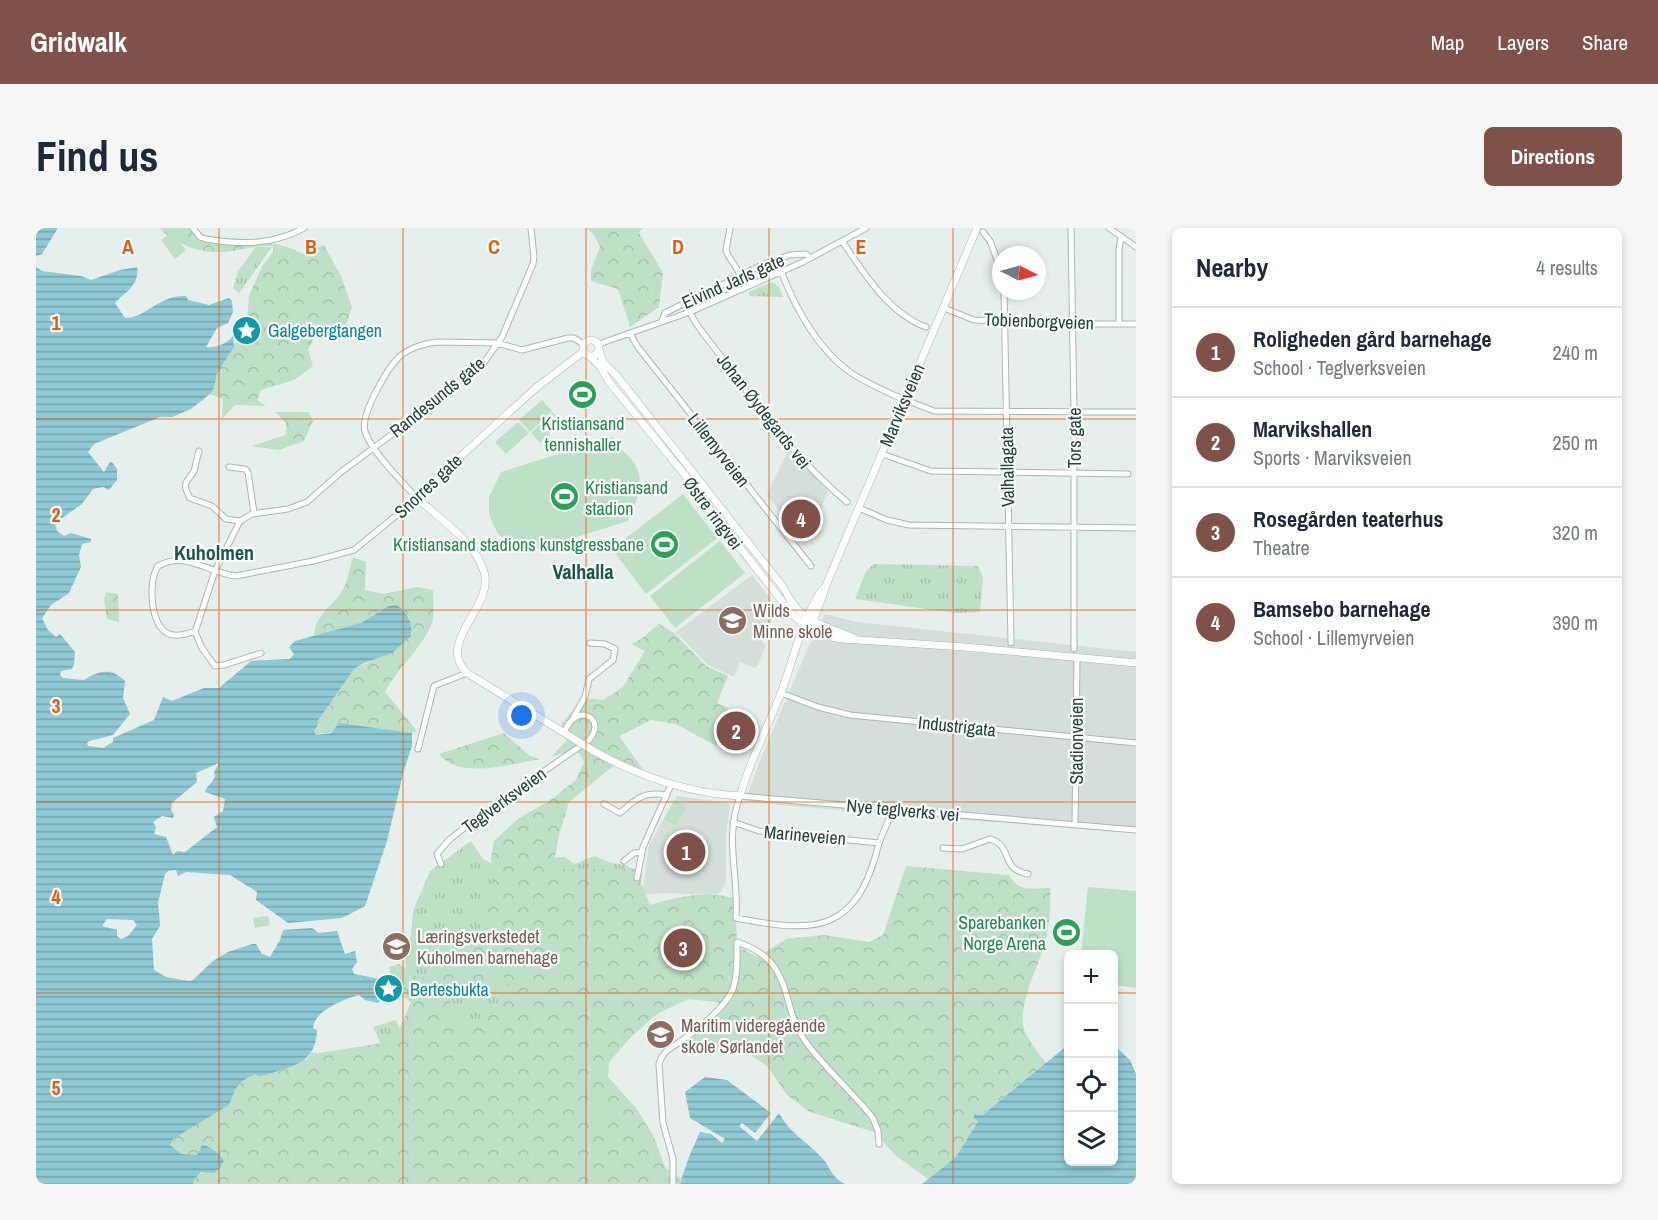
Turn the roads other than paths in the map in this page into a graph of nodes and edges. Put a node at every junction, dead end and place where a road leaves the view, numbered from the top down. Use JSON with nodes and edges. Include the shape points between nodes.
{"nodes":[{"id":1,"x":193,"y":228,"type":"edge"},
{"id":2,"x":304,"y":228,"type":"edge"},
{"id":3,"x":531,"y":228,"type":"edge"},
{"id":4,"x":730,"y":228,"type":"edge"},
{"id":5,"x":866,"y":228,"type":"edge"},
{"id":6,"x":1071,"y":228,"type":"edge"},
{"id":7,"x":1109,"y":228,"type":"edge"},
{"id":8,"x":980,"y":230,"type":"edge"},
{"id":9,"x":1121,"y":236,"type":"junction"},
{"id":10,"x":842,"y":241,"type":"junction"},
{"id":11,"x":992,"y":246,"type":"edge"},
{"id":12,"x":1136,"y":247,"type":"edge"},
{"id":13,"x":810,"y":258,"type":"junction"},
{"id":14,"x":781,"y":272,"type":"junction"},
{"id":15,"x":740,"y":274,"type":"junction"},
{"id":16,"x":1004,"y":300,"type":"edge"},
{"id":17,"x":944,"y":308,"type":"junction"},
{"id":18,"x":690,"y":312,"type":"junction"},
{"id":19,"x":662,"y":321,"type":"junction"},
{"id":20,"x":1005,"y":321,"type":"junction"},
{"id":21,"x":1119,"y":323,"type":"junction"},
{"id":22,"x":1072,"y":324,"type":"junction"},
{"id":23,"x":1136,"y":324,"type":"edge"},
{"id":24,"x":926,"y":327,"type":"dead end"},
{"id":25,"x":630,"y":333,"type":"junction"},
{"id":26,"x":497,"y":343,"type":"junction"},
{"id":27,"x":599,"y":347,"type":"junction"},
{"id":28,"x":585,"y":351,"type":"junction"},
{"id":29,"x":908,"y":401,"type":"junction"},
{"id":30,"x":1006,"y":411,"type":"junction"},
{"id":31,"x":1074,"y":412,"type":"junction"},
{"id":32,"x":1136,"y":412,"type":"edge"},
{"id":33,"x":374,"y":447,"type":"junction"},
{"id":34,"x":199,"y":451,"type":"dead end"},
{"id":35,"x":882,"y":454,"type":"junction"},
{"id":36,"x":229,"y":467,"type":"dead end"},
{"id":37,"x":1007,"y":472,"type":"junction"},
{"id":38,"x":1074,"y":474,"type":"junction"},
{"id":39,"x":1128,"y":474,"type":"dead end"},
{"id":40,"x":416,"y":497,"type":"junction"},
{"id":41,"x":847,"y":502,"type":"dead end"},
{"id":42,"x":859,"y":508,"type":"junction"},
{"id":43,"x":255,"y":513,"type":"junction"},
{"id":44,"x":240,"y":521,"type":"junction"},
{"id":45,"x":1009,"y":526,"type":"junction"},
{"id":46,"x":1074,"y":528,"type":"junction"},
{"id":47,"x":1136,"y":528,"type":"edge"},
{"id":48,"x":811,"y":566,"type":"dead end"},
{"id":49,"x":214,"y":571,"type":"junction"},
{"id":50,"x":810,"y":619,"type":"junction"},
{"id":51,"x":807,"y":628,"type":"junction"},
{"id":52,"x":195,"y":632,"type":"junction"},
{"id":53,"x":856,"y":639,"type":"junction"},
{"id":54,"x":590,"y":643,"type":"dead end"},
{"id":55,"x":1011,"y":643,"type":"dead end"},
{"id":56,"x":1074,"y":649,"type":"dead end"},
{"id":57,"x":261,"y":653,"type":"dead end"},
{"id":58,"x":1077,"y":658,"type":"junction"},
{"id":59,"x":1136,"y":663,"type":"edge"},
{"id":60,"x":467,"y":673,"type":"junction"},
{"id":61,"x":781,"y":693,"type":"junction"},
{"id":62,"x":573,"y":718,"type":"junction"},
{"id":63,"x":567,"y":735,"type":"junction"},
{"id":64,"x":1075,"y":738,"type":"junction"},
{"id":65,"x":1136,"y":743,"type":"edge"},
{"id":66,"x":418,"y":749,"type":"dead end"},
{"id":67,"x":671,"y":785,"type":"junction"},
{"id":68,"x":667,"y":795,"type":"junction"},
{"id":69,"x":740,"y":796,"type":"junction"},
{"id":70,"x":604,"y":804,"type":"dead end"},
{"id":71,"x":893,"y":809,"type":"junction"},
{"id":72,"x":733,"y":822,"type":"junction"},
{"id":73,"x":1075,"y":825,"type":"junction"},
{"id":74,"x":1136,"y":830,"type":"edge"},
{"id":75,"x":879,"y":843,"type":"junction"},
{"id":76,"x":943,"y":848,"type":"dead end"},
{"id":77,"x":642,"y":852,"type":"junction"},
{"id":78,"x":624,"y":861,"type":"dead end"},
{"id":79,"x":441,"y":864,"type":"dead end"},
{"id":80,"x":1028,"y":874,"type":"dead end"},
{"id":81,"x":637,"y":878,"type":"dead end"},
{"id":82,"x":879,"y":1144,"type":"dead end"},
{"id":83,"x":673,"y":1184,"type":"edge"}],
"edges":[{"from":1,"to":2,"type":"street","via":[[206,239],[254,242],[280,239]]},
{"from":3,"to":26,"type":"street","name":"Randesunds gate","via":[[533,264]]},
{"from":4,"to":15,"type":"street","via":[[726,250]]},
{"from":5,"to":10,"type":"street","name":"Eivind Jarls gate"},
{"from":6,"to":22,"type":"street","name":"Tors gate"},
{"from":7,"to":9,"type":"street"},
{"from":8,"to":11,"type":"street"},
{"from":8,"to":17,"type":"street","name":"Marviksveien"},
{"from":9,"to":12,"type":"street"},
{"from":9,"to":21,"type":"street"},
{"from":10,"to":13,"type":"street","name":"Eivind Jarls gate"},
{"from":10,"to":24,"type":"street","via":[[895,309]]},
{"from":13,"to":14,"type":"street","name":"Eivind Jarls gate"},
{"from":13,"to":15,"type":"street","name":"Eivind Jarls gate","via":[[806,254],[790,255]]},
{"from":14,"to":18,"type":"street","name":"Eivind Jarls gate"},
{"from":14,"to":29,"type":"street","via":[[811,331],[833,358],[865,382]]},
{"from":15,"to":19,"type":"street","name":"Eivind Jarls gate","via":[[665,313]]},
{"from":16,"to":20,"type":"street","name":"Valhallagata"},
{"from":17,"to":20,"type":"street","name":"Tobienborgveien","via":[[967,318]]},
{"from":17,"to":29,"type":"street","name":"Marviksveien"},
{"from":18,"to":19,"type":"street","name":"Eivind Jarls gate"},
{"from":18,"to":41,"type":"street","name":"Johan Øydegards vei","via":[[800,459]]},
{"from":19,"to":25,"type":"street","name":"Eivind Jarls gate"},
{"from":20,"to":22,"type":"street","name":"Tobienborgveien"},
{"from":20,"to":30,"type":"street","name":"Valhallagata"},
{"from":21,"to":22,"type":"street","name":"Tobienborgveien"},
{"from":21,"to":23,"type":"street","name":"Tobienborgveien"},
{"from":22,"to":31,"type":"street","name":"Tors gate"},
{"from":25,"to":27,"type":"street","name":"Eivind Jarls gate"},
{"from":25,"to":48,"type":"street","name":"Lillemyrveien"},
{"from":26,"to":28,"type":"street","via":[[519,350],[574,338]]},
{"from":26,"to":33,"type":"street","name":"Randesunds gate","via":[[485,361]]},
{"from":26,"to":33,"type":"street","via":[[429,342],[398,358],[365,418],[365,434]]},
{"from":27,"to":28,"type":"street","name":"Snorres gate","via":[[596,354]]},
{"from":27,"to":28,"type":"street","via":[[591,339]]},
{"from":27,"to":50,"type":"street","name":"Østre ringvei","via":[[603,362],[783,587],[793,606]]},
{"from":28,"to":40,"type":"street","name":"Snorres gate","via":[[537,387]]},
{"from":28,"to":51,"type":"street","name":"Østre ringvei"},
{"from":29,"to":30,"type":"street","via":[[934,411]]},
{"from":29,"to":35,"type":"street","name":"Marviksveien"},
{"from":30,"to":31,"type":"street"},
{"from":30,"to":37,"type":"street","name":"Valhallagata"},
{"from":31,"to":32,"type":"street"},
{"from":31,"to":38,"type":"street","name":"Tors gate"},
{"from":33,"to":40,"type":"street"},
{"from":33,"to":43,"type":"street","name":"Randesunds gate","via":[[300,506]]},
{"from":34,"to":44,"type":"street","via":[[194,471],[186,481],[188,495],[193,501],[212,506],[226,519]]},
{"from":35,"to":37,"type":"street","via":[[925,470]]},
{"from":35,"to":42,"type":"street","name":"Marviksveien"},
{"from":36,"to":43,"type":"street","via":[[248,472]]},
{"from":37,"to":38,"type":"street"},
{"from":37,"to":45,"type":"street","name":"Valhallagata"},
{"from":38,"to":39,"type":"street"},
{"from":38,"to":46,"type":"street","name":"Tors gate"},
{"from":40,"to":49,"type":"street","name":"Snorres gate","via":[[358,547],[342,554],[245,575]]},
{"from":40,"to":60,"type":"street","via":[[457,533],[483,568],[483,593],[456,658]]},
{"from":42,"to":45,"type":"street","via":[[909,525]]},
{"from":42,"to":50,"type":"street","name":"Marviksveien"},
{"from":43,"to":44,"type":"street","name":"Randesunds gate"},
{"from":44,"to":49,"type":"street"},
{"from":45,"to":46,"type":"street"},
{"from":45,"to":55,"type":"street","name":"Valhallagata"},
{"from":46,"to":47,"type":"street"},
{"from":46,"to":56,"type":"street","name":"Tors gate"},
{"from":49,"to":52,"type":"street"},
{"from":49,"to":52,"type":"street","via":[[183,559],[162,564],[154,572],[154,611],[160,627],[173,635]]},
{"from":50,"to":51,"type":"street","name":"Marviksveien"},
{"from":50,"to":53,"type":"street","name":"Østre ringvei"},
{"from":51,"to":53,"type":"street","name":"Østre ringvei","via":[[835,638]]},
{"from":51,"to":61,"type":"street","name":"Marviksveien"},
{"from":52,"to":57,"type":"street","via":[[215,666]]},
{"from":53,"to":58,"type":"street","name":"Østre ringvei"},
{"from":54,"to":62,"type":"street","via":[[615,649],[613,660],[589,679],[582,704]]},
{"from":58,"to":59,"type":"street","name":"Østre ringvei"},
{"from":58,"to":64,"type":"street","name":"Stadionveien"},
{"from":60,"to":63,"type":"street"},
{"from":60,"to":66,"type":"street","via":[[434,686]]},
{"from":61,"to":64,"type":"street","name":"Industrigata","via":[[850,715]]},
{"from":61,"to":69,"type":"street","name":"Marviksveien"},
{"from":62,"to":63,"type":"street"},
{"from":62,"to":79,"type":"street","name":"Teglverksveien","via":[[589,716],[595,725],[593,735],[464,828],[437,854]]},
{"from":63,"to":67,"type":"street","bridge":true,"via":[[631,770]]},
{"from":64,"to":65,"type":"street","name":"Industrigata"},
{"from":64,"to":73,"type":"street","name":"Stadionveien"},
{"from":67,"to":68,"type":"street"},
{"from":67,"to":69,"type":"street","name":"Nye teglverks vei"},
{"from":68,"to":70,"type":"street","via":[[645,795],[620,813]]},
{"from":68,"to":77,"type":"street"},
{"from":69,"to":71,"type":"street","name":"Nye teglverks vei"},
{"from":69,"to":72,"type":"street","name":"Marviksveien"},
{"from":71,"to":73,"type":"street","name":"Nye teglverks vei"},
{"from":71,"to":75,"type":"street"},
{"from":72,"to":75,"type":"street","name":"Marineveien","via":[[759,831]]},
{"from":72,"to":75,"type":"street","name":"Marviksveien","via":[[736,918],[794,927],[824,924],[849,908],[867,883]]},
{"from":73,"to":74,"type":"street","name":"Nye teglverks vei"},
{"from":76,"to":80,"type":"street","via":[[962,849],[990,839],[1001,845],[1014,870]]},
{"from":77,"to":78,"type":"street"},
{"from":77,"to":81,"type":"street"},
{"from":82,"to":83,"type":"street","via":[[873,1118],[801,1035],[776,966],[763,954],[737,942],[729,996],[667,1050],[659,1064]]}]}
